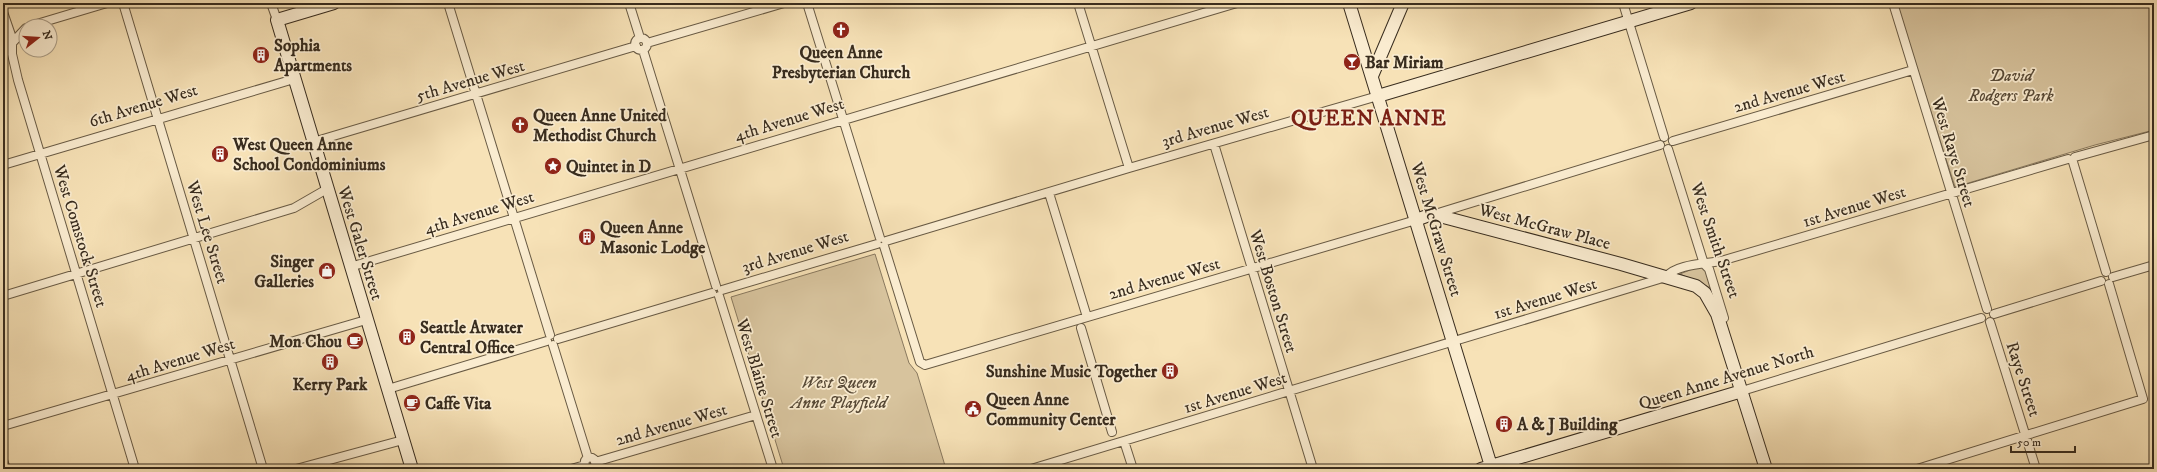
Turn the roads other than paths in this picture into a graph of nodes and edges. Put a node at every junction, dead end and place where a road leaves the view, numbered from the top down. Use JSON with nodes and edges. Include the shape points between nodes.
{"nodes":[{"id":1,"x":107,"y":3,"type":"edge"},
{"id":2,"x":123,"y":3,"type":"edge"},
{"id":3,"x":272,"y":3,"type":"edge"},
{"id":4,"x":334,"y":3,"type":"edge"},
{"id":5,"x":448,"y":3,"type":"edge"},
{"id":6,"x":630,"y":3,"type":"edge"},
{"id":7,"x":784,"y":3,"type":"edge"},
{"id":8,"x":807,"y":3,"type":"edge"},
{"id":9,"x":1078,"y":3,"type":"edge"},
{"id":10,"x":1237,"y":3,"type":"edge"},
{"id":11,"x":1349,"y":3,"type":"edge"},
{"id":12,"x":1403,"y":3,"type":"edge"},
{"id":13,"x":1622,"y":3,"type":"edge"},
{"id":14,"x":1692,"y":3,"type":"edge"},
{"id":15,"x":1893,"y":3,"type":"edge"},
{"id":16,"x":3,"y":12,"type":"edge"},
{"id":17,"x":57,"y":18,"type":"edge"},
{"id":18,"x":277,"y":20,"type":"junction"},
{"id":19,"x":1628,"y":22,"type":"junction"},
{"id":20,"x":18,"y":36,"type":"edge"},
{"id":21,"x":12,"y":42,"type":"junction"},
{"id":22,"x":642,"y":44,"type":"junction"},
{"id":23,"x":1092,"y":46,"type":"junction"},
{"id":24,"x":1913,"y":70,"type":"junction"},
{"id":25,"x":1372,"y":76,"type":"junction"},
{"id":26,"x":294,"y":79,"type":"junction"},
{"id":27,"x":476,"y":94,"type":"junction"},
{"id":28,"x":1378,"y":96,"type":"junction"},
{"id":29,"x":158,"y":118,"type":"junction"},
{"id":30,"x":842,"y":119,"type":"junction"},
{"id":31,"x":2154,"y":135,"type":"edge"},
{"id":32,"x":1664,"y":137,"type":"junction"},
{"id":33,"x":1673,"y":141,"type":"junction"},
{"id":34,"x":313,"y":142,"type":"junction"},
{"id":35,"x":1214,"y":144,"type":"junction"},
{"id":36,"x":1664,"y":147,"type":"junction"},
{"id":37,"x":41,"y":154,"type":"junction"},
{"id":38,"x":2072,"y":159,"type":"junction"},
{"id":39,"x":3,"y":165,"type":"edge"},
{"id":40,"x":680,"y":168,"type":"junction"},
{"id":41,"x":1129,"y":168,"type":"junction"},
{"id":42,"x":326,"y":190,"type":"junction"},
{"id":43,"x":1951,"y":192,"type":"junction"},
{"id":44,"x":1049,"y":193,"type":"junction"},
{"id":45,"x":1432,"y":214,"type":"junction"},
{"id":46,"x":514,"y":217,"type":"junction"},
{"id":47,"x":1416,"y":220,"type":"junction"},
{"id":48,"x":194,"y":238,"type":"junction"},
{"id":49,"x":882,"y":242,"type":"junction"},
{"id":50,"x":1704,"y":264,"type":"junction"},
{"id":51,"x":2154,"y":265,"type":"edge"},
{"id":52,"x":350,"y":266,"type":"junction"},
{"id":53,"x":1252,"y":268,"type":"junction"},
{"id":54,"x":77,"y":274,"type":"junction"},
{"id":55,"x":1666,"y":277,"type":"junction"},
{"id":56,"x":2108,"y":280,"type":"junction"},
{"id":57,"x":717,"y":291,"type":"junction"},
{"id":58,"x":3,"y":296,"type":"edge"},
{"id":59,"x":1990,"y":311,"type":"junction"},
{"id":60,"x":1087,"y":317,"type":"junction"},
{"id":61,"x":1981,"y":318,"type":"junction"},
{"id":62,"x":366,"y":320,"type":"junction"},
{"id":63,"x":1990,"y":322,"type":"junction"},
{"id":64,"x":1081,"y":328,"type":"dead end"},
{"id":65,"x":552,"y":340,"type":"junction"},
{"id":66,"x":1454,"y":342,"type":"junction"},
{"id":67,"x":1727,"y":343,"type":"junction"},
{"id":68,"x":230,"y":359,"type":"junction"},
{"id":69,"x":388,"y":390,"type":"junction"},
{"id":70,"x":1289,"y":391,"type":"junction"},
{"id":71,"x":1742,"y":391,"type":"junction"},
{"id":72,"x":112,"y":395,"type":"junction"},
{"id":73,"x":756,"y":414,"type":"junction"},
{"id":74,"x":3,"y":426,"type":"edge"},
{"id":75,"x":1112,"y":432,"type":"dead end"},
{"id":76,"x":2026,"y":436,"type":"junction"},
{"id":77,"x":403,"y":440,"type":"junction"},
{"id":78,"x":1124,"y":441,"type":"junction"},
{"id":79,"x":3,"y":460,"type":"edge"},
{"id":80,"x":590,"y":465,"type":"edge"},
{"id":81,"x":1488,"y":468,"type":"edge"},
{"id":82,"x":1766,"y":468,"type":"edge"},
{"id":83,"x":6,"y":469,"type":"edge"},
{"id":84,"x":135,"y":469,"type":"edge"},
{"id":85,"x":263,"y":469,"type":"edge"},
{"id":86,"x":296,"y":469,"type":"edge"},
{"id":87,"x":412,"y":469,"type":"edge"},
{"id":88,"x":571,"y":469,"type":"edge"},
{"id":89,"x":773,"y":469,"type":"edge"},
{"id":90,"x":1031,"y":469,"type":"edge"},
{"id":91,"x":1133,"y":469,"type":"edge"},
{"id":92,"x":1313,"y":469,"type":"edge"},
{"id":93,"x":1917,"y":469,"type":"edge"},
{"id":94,"x":2036,"y":469,"type":"edge"}],
"edges":[{"from":1,"to":17,"type":"street"},
{"from":2,"to":29,"type":"street","name":"West Lee Street"},
{"from":3,"to":18,"type":"street","name":"West Galer Street"},
{"from":4,"to":18,"type":"street"},
{"from":5,"to":27,"type":"street"},
{"from":6,"to":22,"type":"street","name":"West Blaine Street"},
{"from":7,"to":22,"type":"street","name":"5th Avenue West"},
{"from":8,"to":30,"type":"street"},
{"from":9,"to":23,"type":"street"},
{"from":10,"to":23,"type":"street","name":"4th Avenue West"},
{"from":11,"to":25,"type":"street","name":"West McGraw Street"},
{"from":12,"to":25,"type":"street"},
{"from":13,"to":19,"type":"street"},
{"from":14,"to":19,"type":"street","name":"3rd Avenue West"},
{"from":15,"to":24,"type":"street","name":"West Raye Street"},
{"from":16,"to":21,"type":"street","name":"West Comstock Street"},
{"from":18,"to":26,"type":"street","name":"West Galer Street"},
{"from":19,"to":28,"type":"street","name":"3rd Avenue West"},
{"from":19,"to":32,"type":"street"},
{"from":20,"to":21,"type":"street"},
{"from":21,"to":37,"type":"street","name":"West Comstock Street","via":[[13,64]]},
{"from":22,"to":27,"type":"street","name":"5th Avenue West"},
{"from":22,"to":40,"type":"street","name":"West Blaine Street"},
{"from":23,"to":30,"type":"street","name":"4th Avenue West"},
{"from":23,"to":41,"type":"street"},
{"from":24,"to":33,"type":"street","name":"2nd Avenue West"},
{"from":24,"to":43,"type":"street","name":"West Raye Street"},
{"from":25,"to":28,"type":"street","name":"West McGraw Street"},
{"from":26,"to":29,"type":"street","name":"6th Avenue West"},
{"from":26,"to":34,"type":"street","name":"West Galer Street"},
{"from":27,"to":34,"type":"street","name":"5th Avenue West"},
{"from":27,"to":46,"type":"street"},
{"from":28,"to":35,"type":"street","name":"3rd Avenue West"},
{"from":28,"to":47,"type":"street","name":"West McGraw Street"},
{"from":29,"to":37,"type":"street","name":"6th Avenue West"},
{"from":29,"to":48,"type":"street","name":"West Lee Street"},
{"from":30,"to":40,"type":"street","name":"4th Avenue West"},
{"from":30,"to":49,"type":"street"},
{"from":31,"to":38,"type":"street","name":"1st Avenue West"},
{"from":32,"to":33,"type":"street","via":[[1670,137]]},
{"from":32,"to":36,"type":"street","via":[[1661,139]]},
{"from":33,"to":36,"type":"street","via":[[1672,146]]},
{"from":34,"to":42,"type":"street","name":"West Galer Street"},
{"from":35,"to":41,"type":"street","name":"3rd Avenue West"},
{"from":35,"to":53,"type":"street","name":"West Boston Street"},
{"from":36,"to":45,"type":"street"},
{"from":36,"to":50,"type":"street","name":"West Smith Street"},
{"from":37,"to":39,"type":"street","name":"6th Avenue West"},
{"from":37,"to":54,"type":"street","name":"West Comstock Street"},
{"from":38,"to":43,"type":"street","name":"1st Avenue West"},
{"from":38,"to":56,"type":"street","via":[[2106,272],[2110,273]]},
{"from":40,"to":46,"type":"street","name":"4th Avenue West"},
{"from":40,"to":57,"type":"street","name":"West Blaine Street"},
{"from":41,"to":44,"type":"street","name":"3rd Avenue West"},
{"from":42,"to":48,"type":"street","via":[[294,208]]},
{"from":42,"to":52,"type":"street","name":"West Galer Street"},
{"from":43,"to":50,"type":"street","name":"1st Avenue West","via":[[1721,262]]},
{"from":43,"to":59,"type":"street","name":"West Raye Street"},
{"from":44,"to":49,"type":"street","name":"3rd Avenue West"},
{"from":44,"to":60,"type":"street"},
{"from":45,"to":47,"type":"street"},
{"from":45,"to":55,"type":"street","name":"West McGraw Place"},
{"from":46,"to":52,"type":"street","name":"4th Avenue West"},
{"from":46,"to":65,"type":"street"},
{"from":47,"to":53,"type":"street","name":"2nd Avenue West"},
{"from":47,"to":66,"type":"street","name":"West McGraw Street"},
{"from":48,"to":54,"type":"street"},
{"from":48,"to":68,"type":"street","name":"West Lee Street"},
{"from":49,"to":57,"type":"street","name":"3rd Avenue West"},
{"from":49,"to":60,"type":"street","name":"2nd Avenue West","via":[[921,364],[930,364]]},
{"from":50,"to":55,"type":"street","name":"1st Avenue West","via":[[1698,263],[1670,272]]},
{"from":50,"to":67,"type":"street","name":"West Smith Street","via":[[1709,269],[1724,320]]},
{"from":51,"to":56,"type":"street"},
{"from":52,"to":62,"type":"street","name":"West Galer Street"},
{"from":53,"to":60,"type":"street","name":"2nd Avenue West"},
{"from":53,"to":70,"type":"street","name":"West Boston Street"},
{"from":54,"to":58,"type":"street"},
{"from":54,"to":72,"type":"street","name":"West Comstock Street"},
{"from":55,"to":66,"type":"street","name":"1st Avenue West"},
{"from":55,"to":67,"type":"street","name":"West Smith Street","via":[[1683,281],[1705,293],[1712,303]]},
{"from":56,"to":59,"type":"street"},
{"from":56,"to":76,"type":"street","via":[[2143,399]]},
{"from":57,"to":65,"type":"street","name":"3rd Avenue West"},
{"from":57,"to":73,"type":"street","name":"West Blaine Street"},
{"from":59,"to":61,"type":"street","via":[[1982,313]]},
{"from":59,"to":63,"type":"street","via":[[1994,318]]},
{"from":61,"to":63,"type":"street","via":[[1985,322]]},
{"from":61,"to":71,"type":"street","name":"Queen Anne Avenue North"},
{"from":62,"to":68,"type":"street","name":"4th Avenue West"},
{"from":62,"to":69,"type":"street","name":"West Galer Street"},
{"from":63,"to":76,"type":"street","name":"Raye Street"},
{"from":64,"to":75,"type":"street"},
{"from":65,"to":69,"type":"street","name":"3rd Avenue West"},
{"from":65,"to":80,"type":"street"},
{"from":66,"to":70,"type":"street","name":"1st Avenue West"},
{"from":66,"to":81,"type":"street","name":"West McGraw Street"},
{"from":67,"to":71,"type":"street","name":"West Smith Street"},
{"from":68,"to":72,"type":"street","name":"4th Avenue West"},
{"from":68,"to":85,"type":"street","name":"West Lee Street"},
{"from":69,"to":77,"type":"street","name":"West Galer Street"},
{"from":70,"to":78,"type":"street","name":"1st Avenue West"},
{"from":70,"to":92,"type":"street","name":"West Boston Street"},
{"from":71,"to":81,"type":"street","name":"Queen Anne Avenue North"},
{"from":71,"to":82,"type":"street","name":"West Smith Street"},
{"from":72,"to":74,"type":"street","name":"4th Avenue West"},
{"from":72,"to":84,"type":"street","name":"West Comstock Street"},
{"from":73,"to":80,"type":"street","name":"2nd Avenue West"},
{"from":73,"to":89,"type":"street","name":"West Blaine Street"},
{"from":76,"to":93,"type":"street"},
{"from":76,"to":94,"type":"street","name":"Raye Street"},
{"from":77,"to":86,"type":"street"},
{"from":77,"to":87,"type":"street","name":"West Galer Street"},
{"from":78,"to":90,"type":"street","name":"1st Avenue West"},
{"from":78,"to":91,"type":"street"},
{"from":79,"to":83,"type":"street"},
{"from":80,"to":88,"type":"street","name":"2nd Avenue West"}]}
